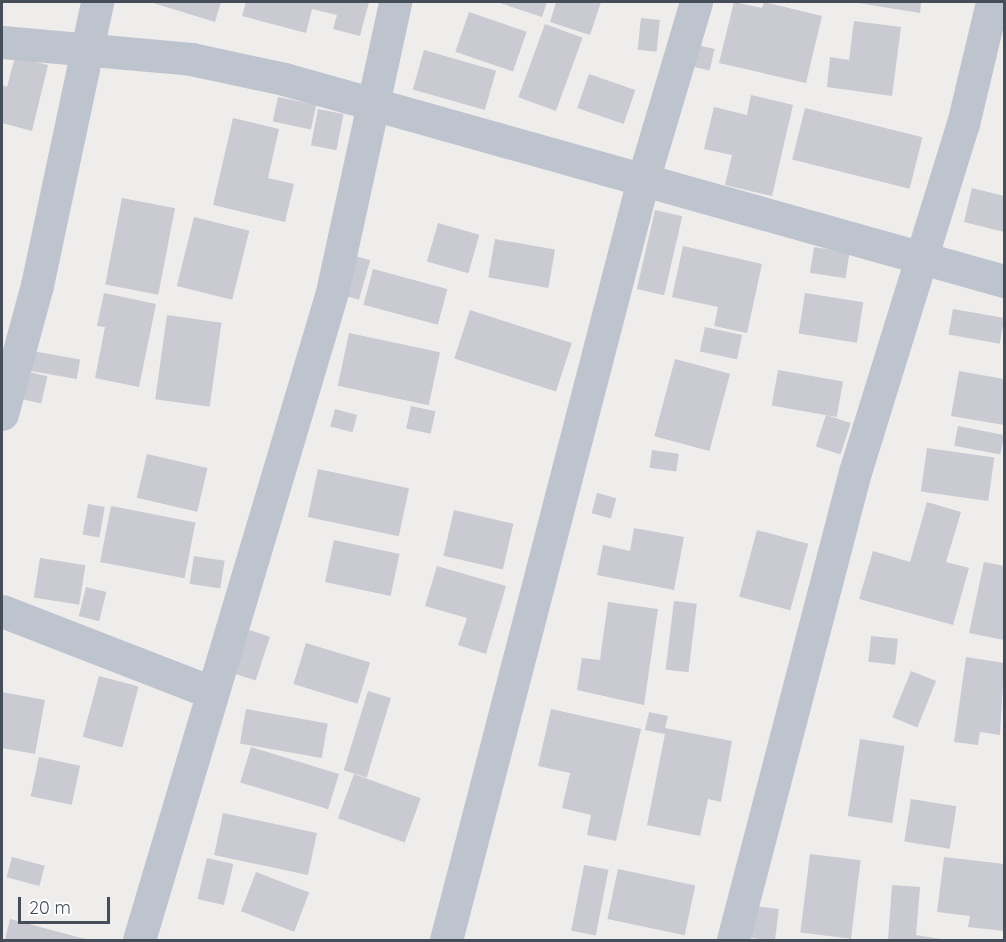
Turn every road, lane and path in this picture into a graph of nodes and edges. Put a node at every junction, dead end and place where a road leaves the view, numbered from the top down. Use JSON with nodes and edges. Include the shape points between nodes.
{"nodes":[{"id":1,"x":97,"y":2,"type":"edge"},
{"id":2,"x":395,"y":2,"type":"edge"},
{"id":3,"x":696,"y":2,"type":"edge"},
{"id":4,"x":992,"y":2,"type":"edge"},
{"id":5,"x":2,"y":42,"type":"edge"},
{"id":6,"x":92,"y":48,"type":"junction"},
{"id":7,"x":371,"y":105,"type":"junction"},
{"id":8,"x":643,"y":180,"type":"junction"},
{"id":9,"x":920,"y":256,"type":"junction"},
{"id":10,"x":1005,"y":281,"type":"edge"},
{"id":11,"x":2,"y":414,"type":"edge"},
{"id":12,"x":2,"y":611,"type":"edge"},
{"id":13,"x":211,"y":692,"type":"junction"},
{"id":14,"x":139,"y":940,"type":"edge"},
{"id":15,"x":446,"y":940,"type":"edge"},
{"id":16,"x":733,"y":940,"type":"edge"}],
"edges":[{"from":1,"to":6,"type":"street"},
{"from":2,"to":7,"type":"street"},
{"from":3,"to":8,"type":"street"},
{"from":4,"to":9,"type":"street","via":[[963,124]]},
{"from":5,"to":6,"type":"street"},
{"from":6,"to":7,"type":"street","via":[[191,59]]},
{"from":6,"to":11,"type":"street"},
{"from":7,"to":8,"type":"street"},
{"from":7,"to":13,"type":"street","via":[[332,292]]},
{"from":8,"to":9,"type":"street"},
{"from":8,"to":15,"type":"street"},
{"from":9,"to":10,"type":"street"},
{"from":9,"to":16,"type":"street","via":[[855,472]]},
{"from":12,"to":13,"type":"street"},
{"from":13,"to":14,"type":"street"}]}
